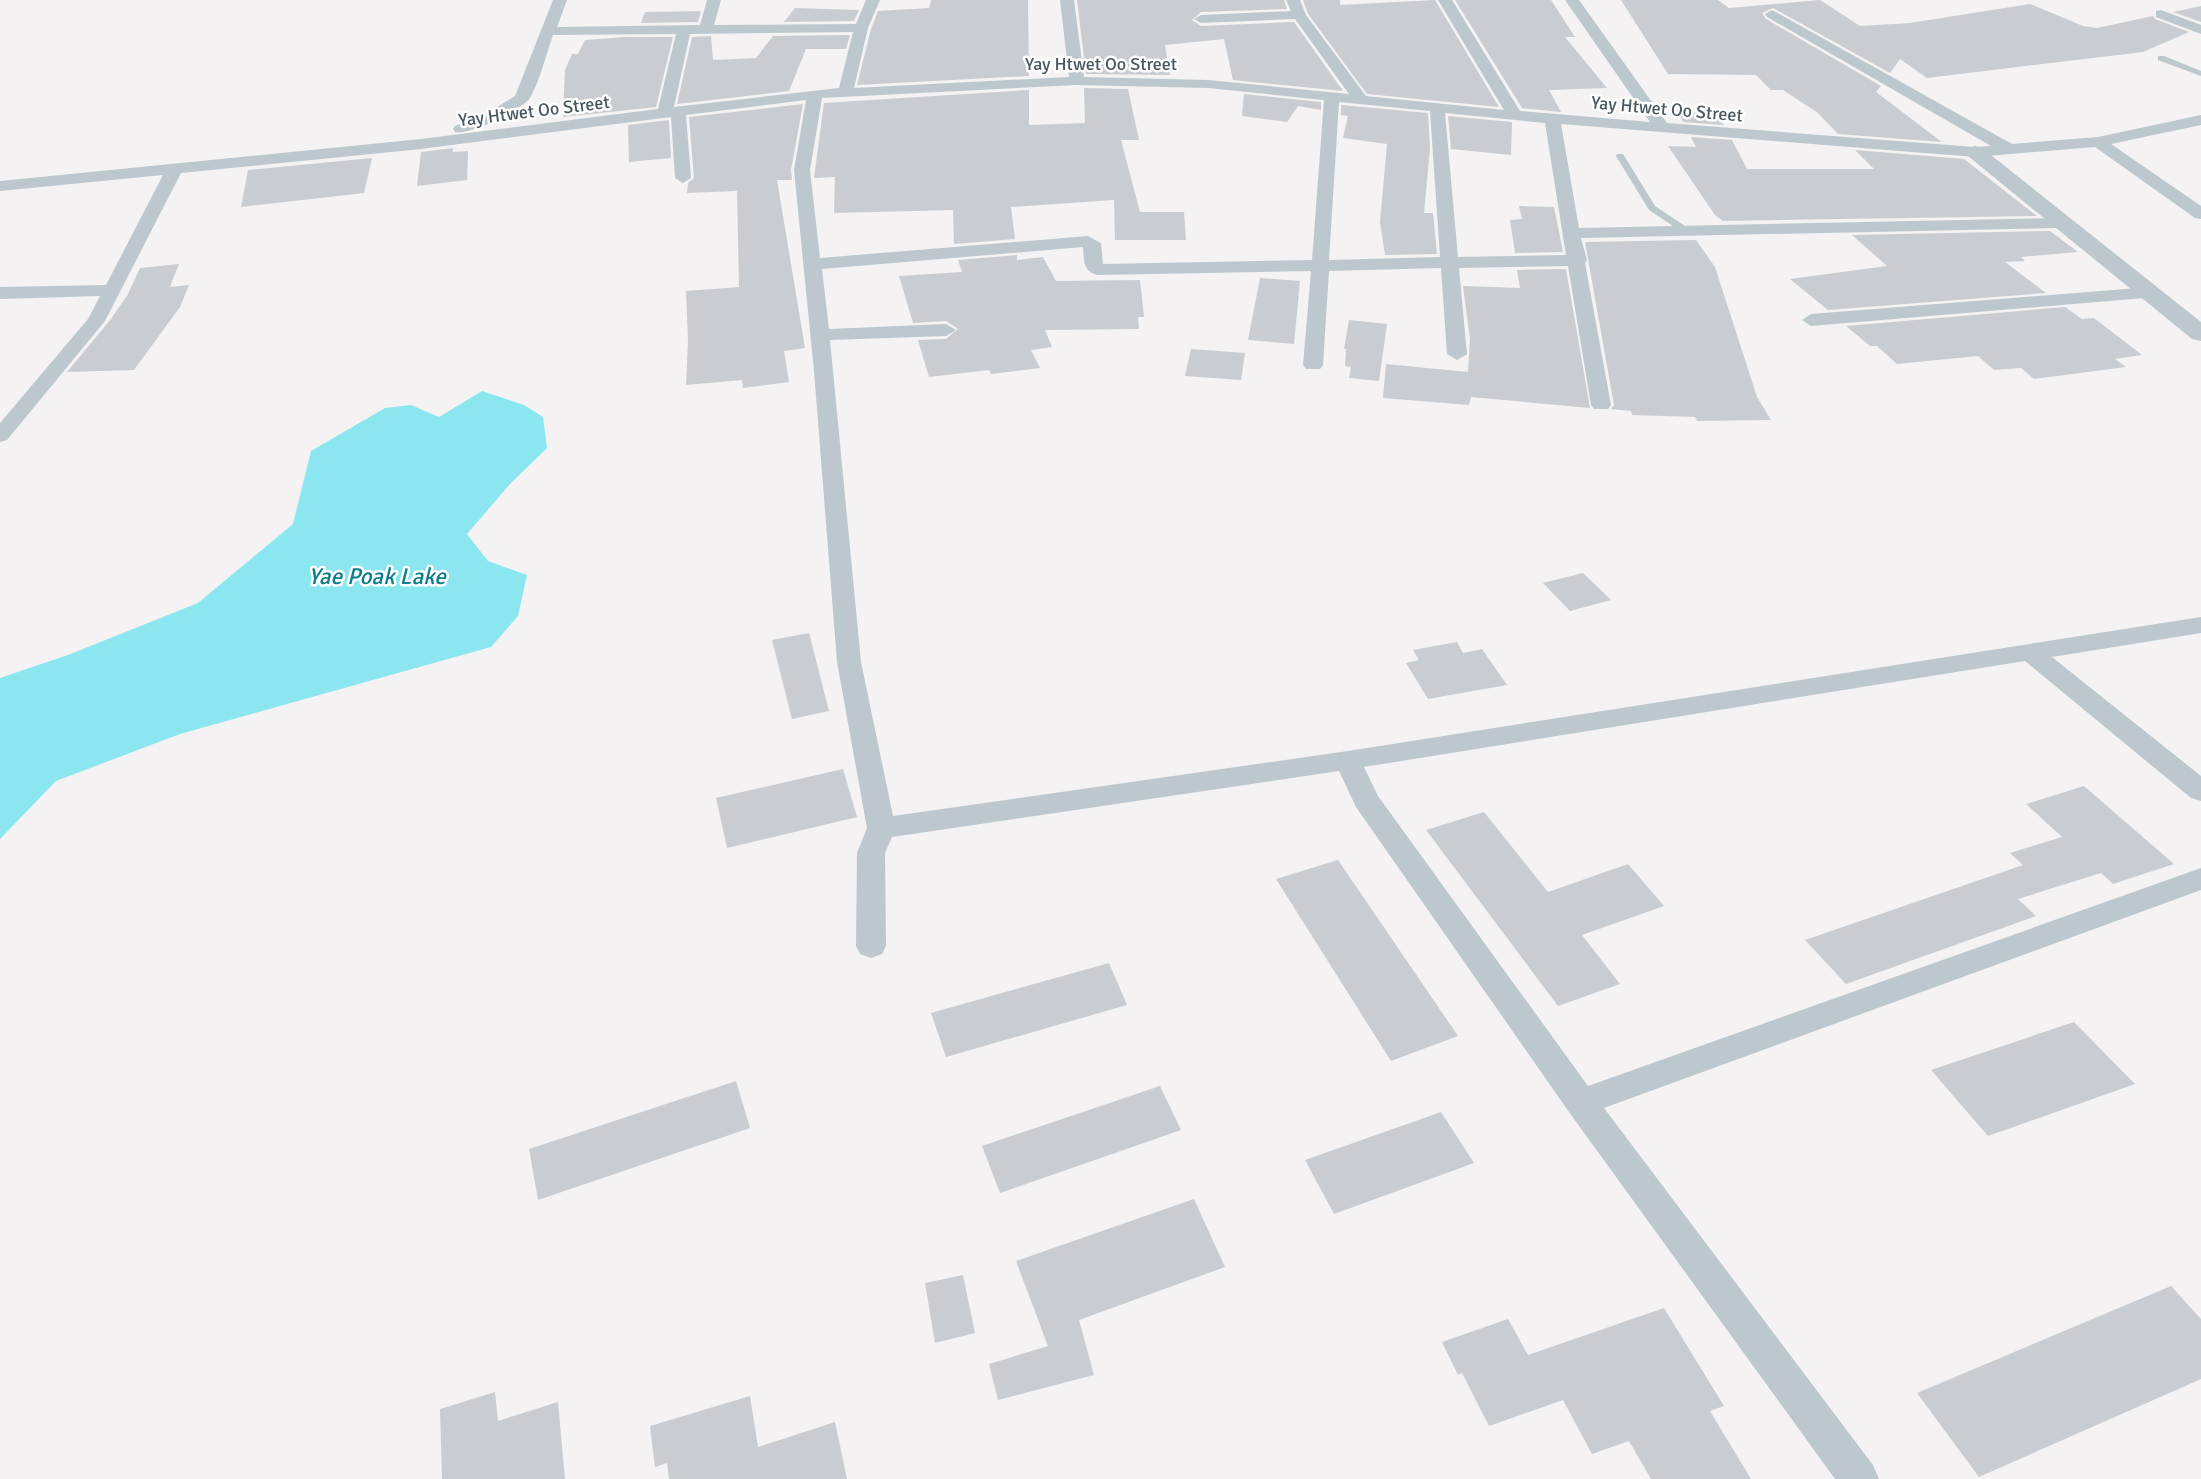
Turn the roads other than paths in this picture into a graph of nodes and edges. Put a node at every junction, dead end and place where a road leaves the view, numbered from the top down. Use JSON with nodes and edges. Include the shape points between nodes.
{"nodes":[{"id":1,"x":560,"y":0,"type":"edge"},
{"id":2,"x":714,"y":0,"type":"edge"},
{"id":3,"x":873,"y":0,"type":"edge"},
{"id":4,"x":1067,"y":0,"type":"edge"},
{"id":5,"x":1293,"y":0,"type":"edge"},
{"id":6,"x":1445,"y":0,"type":"edge"},
{"id":7,"x":1572,"y":0,"type":"edge"},
{"id":8,"x":1772,"y":14,"type":"dead end"},
{"id":9,"x":2161,"y":14,"type":"dead end"},
{"id":10,"x":1299,"y":15,"type":"junction"},
{"id":11,"x":1201,"y":19,"type":"dead end"},
{"id":12,"x":862,"y":28,"type":"junction"},
{"id":13,"x":684,"y":29,"type":"junction"},
{"id":14,"x":706,"y":29,"type":"junction"},
{"id":15,"x":2201,"y":30,"type":"edge"},
{"id":16,"x":548,"y":31,"type":"junction"},
{"id":17,"x":2161,"y":58,"type":"dead end"},
{"id":18,"x":2201,"y":74,"type":"edge"},
{"id":19,"x":1077,"y":81,"type":"junction"},
{"id":20,"x":846,"y":92,"type":"junction"},
{"id":21,"x":815,"y":94,"type":"junction"},
{"id":22,"x":1332,"y":99,"type":"junction"},
{"id":23,"x":1362,"y":101,"type":"junction"},
{"id":24,"x":1437,"y":108,"type":"junction"},
{"id":25,"x":671,"y":113,"type":"junction"},
{"id":26,"x":1515,"y":115,"type":"junction"},
{"id":27,"x":1552,"y":119,"type":"junction"},
{"id":28,"x":2201,"y":120,"type":"edge"},
{"id":29,"x":1661,"y":126,"type":"junction"},
{"id":30,"x":2098,"y":142,"type":"junction"},
{"id":31,"x":421,"y":144,"type":"junction"},
{"id":32,"x":2012,"y":151,"type":"junction"},
{"id":33,"x":1975,"y":152,"type":"junction"},
{"id":34,"x":1620,"y":156,"type":"dead end"},
{"id":35,"x":174,"y":170,"type":"junction"},
{"id":36,"x":683,"y":178,"type":"dead end"},
{"id":37,"x":0,"y":186,"type":"edge"},
{"id":38,"x":2201,"y":214,"type":"edge"},
{"id":39,"x":2060,"y":223,"type":"junction"},
{"id":40,"x":1688,"y":232,"type":"junction"},
{"id":41,"x":1571,"y":233,"type":"junction"},
{"id":42,"x":1578,"y":260,"type":"junction"},
{"id":43,"x":1450,"y":262,"type":"junction"},
{"id":44,"x":812,"y":264,"type":"junction"},
{"id":45,"x":1321,"y":264,"type":"junction"},
{"id":46,"x":114,"y":290,"type":"junction"},
{"id":47,"x":0,"y":293,"type":"edge"},
{"id":48,"x":2150,"y":293,"type":"junction"},
{"id":49,"x":1811,"y":320,"type":"dead end"},
{"id":50,"x":946,"y":330,"type":"dead end"},
{"id":51,"x":2201,"y":334,"type":"edge"},
{"id":52,"x":820,"y":335,"type":"junction"},
{"id":53,"x":1457,"y":354,"type":"dead end"},
{"id":54,"x":1313,"y":365,"type":"dead end"},
{"id":55,"x":1601,"y":405,"type":"dead end"},
{"id":56,"x":0,"y":436,"type":"edge"},
{"id":57,"x":2201,"y":625,"type":"edge"},
{"id":58,"x":2030,"y":652,"type":"junction"},
{"id":59,"x":1348,"y":760,"type":"junction"},
{"id":60,"x":2201,"y":791,"type":"edge"},
{"id":61,"x":881,"y":828,"type":"junction"},
{"id":62,"x":2201,"y":879,"type":"edge"},
{"id":63,"x":871,"y":946,"type":"dead end"},
{"id":64,"x":1581,"y":1102,"type":"junction"},
{"id":65,"x":1859,"y":1479,"type":"edge"}],
"edges":[{"from":1,"to":16,"type":"street"},
{"from":2,"to":14,"type":"street"},
{"from":3,"to":12,"type":"street"},
{"from":4,"to":19,"type":"street"},
{"from":5,"to":10,"type":"street"},
{"from":6,"to":26,"type":"street"},
{"from":7,"to":29,"type":"street"},
{"from":8,"to":32,"type":"street"},
{"from":9,"to":15,"type":"street"},
{"from":10,"to":11,"type":"street"},
{"from":10,"to":23,"type":"street"},
{"from":12,"to":14,"type":"street"},
{"from":12,"to":20,"type":"street"},
{"from":13,"to":14,"type":"street"},
{"from":13,"to":16,"type":"street"},
{"from":13,"to":25,"type":"street"},
{"from":16,"to":31,"type":"street","via":[[522,98],[491,117]]},
{"from":17,"to":18,"type":"lane"},
{"from":19,"to":20,"type":"street","name":"Yay Htwet Oo Street"},
{"from":19,"to":22,"type":"street","name":"Yay Htwet Oo Street","via":[[1208,84]]},
{"from":20,"to":21,"type":"street","name":"Yay Htwet Oo Street"},
{"from":21,"to":25,"type":"street","name":"Yay Htwet Oo Street"},
{"from":21,"to":44,"type":"street","via":[[802,170]]},
{"from":22,"to":23,"type":"street","name":"Yay Htwet Oo Street"},
{"from":22,"to":45,"type":"street"},
{"from":23,"to":24,"type":"street","name":"Yay Htwet Oo Street"},
{"from":24,"to":26,"type":"street","name":"Yay Htwet Oo Street"},
{"from":24,"to":43,"type":"street"},
{"from":25,"to":31,"type":"street","name":"Yay Htwet Oo Street"},
{"from":25,"to":36,"type":"street"},
{"from":26,"to":27,"type":"street","name":"Yay Htwet Oo Street"},
{"from":27,"to":29,"type":"street","name":"Yay Htwet Oo Street"},
{"from":27,"to":41,"type":"street"},
{"from":28,"to":30,"type":"street","name":"Yay Htwet Oo Street"},
{"from":29,"to":33,"type":"street","name":"Yay Htwet Oo Street"},
{"from":30,"to":32,"type":"street","name":"Yay Htwet Oo Street"},
{"from":30,"to":38,"type":"street"},
{"from":31,"to":35,"type":"street","name":"Yay Htwet Oo Street"},
{"from":32,"to":33,"type":"street","name":"Yay Htwet Oo Street"},
{"from":33,"to":39,"type":"street"},
{"from":34,"to":40,"type":"lane","via":[[1652,208]]},
{"from":35,"to":37,"type":"street","name":"Yay Htwet Oo Street"},
{"from":35,"to":46,"type":"street"},
{"from":39,"to":40,"type":"street"},
{"from":39,"to":48,"type":"street"},
{"from":40,"to":41,"type":"street"},
{"from":41,"to":42,"type":"street"},
{"from":42,"to":43,"type":"street"},
{"from":42,"to":55,"type":"street"},
{"from":43,"to":45,"type":"street"},
{"from":43,"to":53,"type":"street"},
{"from":44,"to":45,"type":"street","via":[[1088,241],[1098,270]]},
{"from":44,"to":52,"type":"street"},
{"from":45,"to":54,"type":"street"},
{"from":46,"to":47,"type":"street"},
{"from":46,"to":56,"type":"street","via":[[96,321]]},
{"from":48,"to":49,"type":"street"},
{"from":48,"to":51,"type":"street"},
{"from":50,"to":52,"type":"street"},
{"from":52,"to":61,"type":"street","via":[[849,662]]},
{"from":57,"to":58,"type":"street"},
{"from":58,"to":59,"type":"street"},
{"from":58,"to":60,"type":"street"},
{"from":59,"to":61,"type":"street"},
{"from":59,"to":64,"type":"street","via":[[1366,800]]},
{"from":61,"to":63,"type":"street","via":[[871,853]]},
{"from":62,"to":64,"type":"street"},
{"from":64,"to":65,"type":"street"}]}
